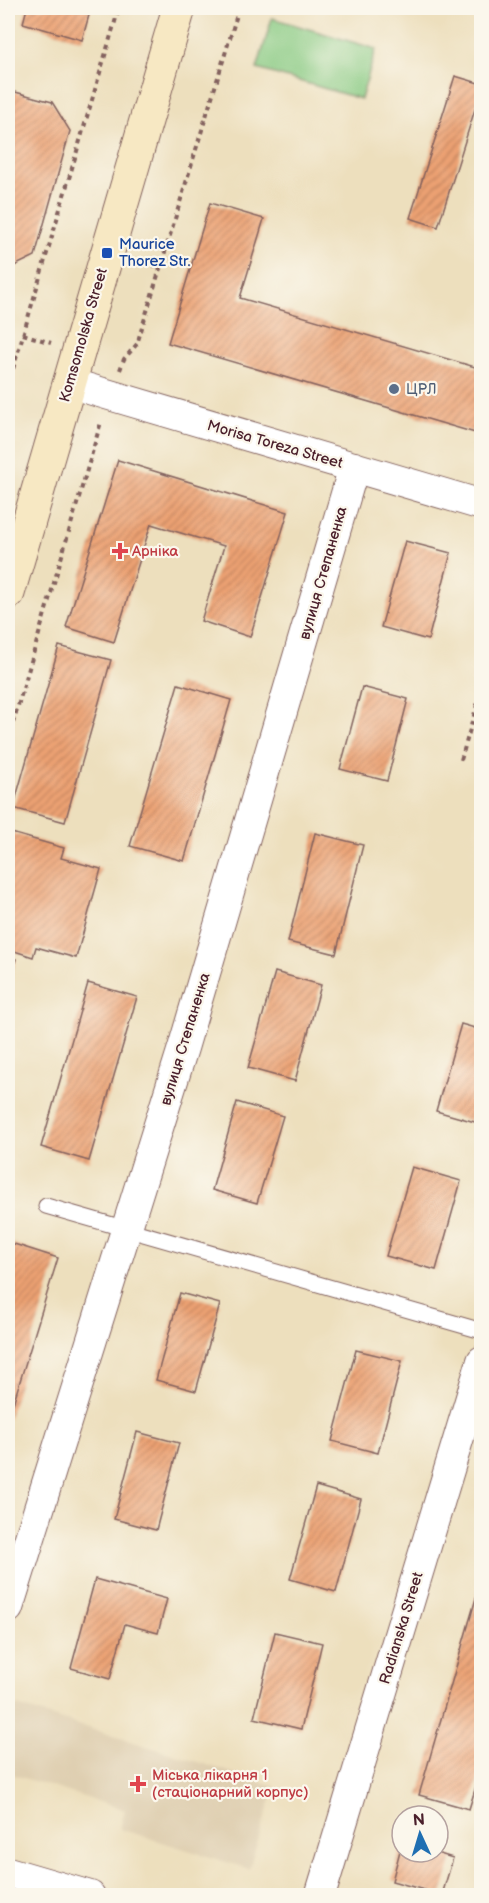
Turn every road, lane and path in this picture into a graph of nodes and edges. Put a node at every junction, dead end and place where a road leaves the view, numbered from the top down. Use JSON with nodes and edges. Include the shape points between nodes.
{"nodes":[{"id":1,"x":119,"y":8,"type":"edge"},
{"id":2,"x":179,"y":8,"type":"edge"},
{"id":3,"x":69,"y":383,"type":"junction"},
{"id":4,"x":8,"y":386,"type":"edge"},
{"id":5,"x":354,"y":467,"type":"junction"},
{"id":6,"x":482,"y":505,"type":"edge"},
{"id":7,"x":8,"y":593,"type":"edge"},
{"id":8,"x":482,"y":688,"type":"edge"},
{"id":9,"x":461,"y":760,"type":"dead end"},
{"id":10,"x":45,"y":1206,"type":"dead end"},
{"id":11,"x":482,"y":1331,"type":"edge"},
{"id":12,"x":482,"y":1361,"type":"edge"},
{"id":13,"x":8,"y":1608,"type":"edge"},
{"id":14,"x":8,"y":1872,"type":"edge"},
{"id":15,"x":90,"y":1896,"type":"edge"},
{"id":16,"x":320,"y":1896,"type":"edge"}],
"edges":[{"from":1,"to":4,"type":"path"},
{"from":2,"to":3,"type":"street","name":"Komsomolska Street"},
{"from":3,"to":5,"type":"street","name":"Morisa Toreza Street"},
{"from":3,"to":7,"type":"street","name":"Komsomolska Street"},
{"from":5,"to":6,"type":"street","name":"Morisa Toreza Street"},
{"from":5,"to":13,"type":"street","name":"вулиця Степаненка","via":[[183,1048]]},
{"from":8,"to":9,"type":"path"},
{"from":10,"to":11,"type":"lane"},
{"from":12,"to":16,"type":"street","name":"Radianska Street"},
{"from":14,"to":15,"type":"street"}]}
